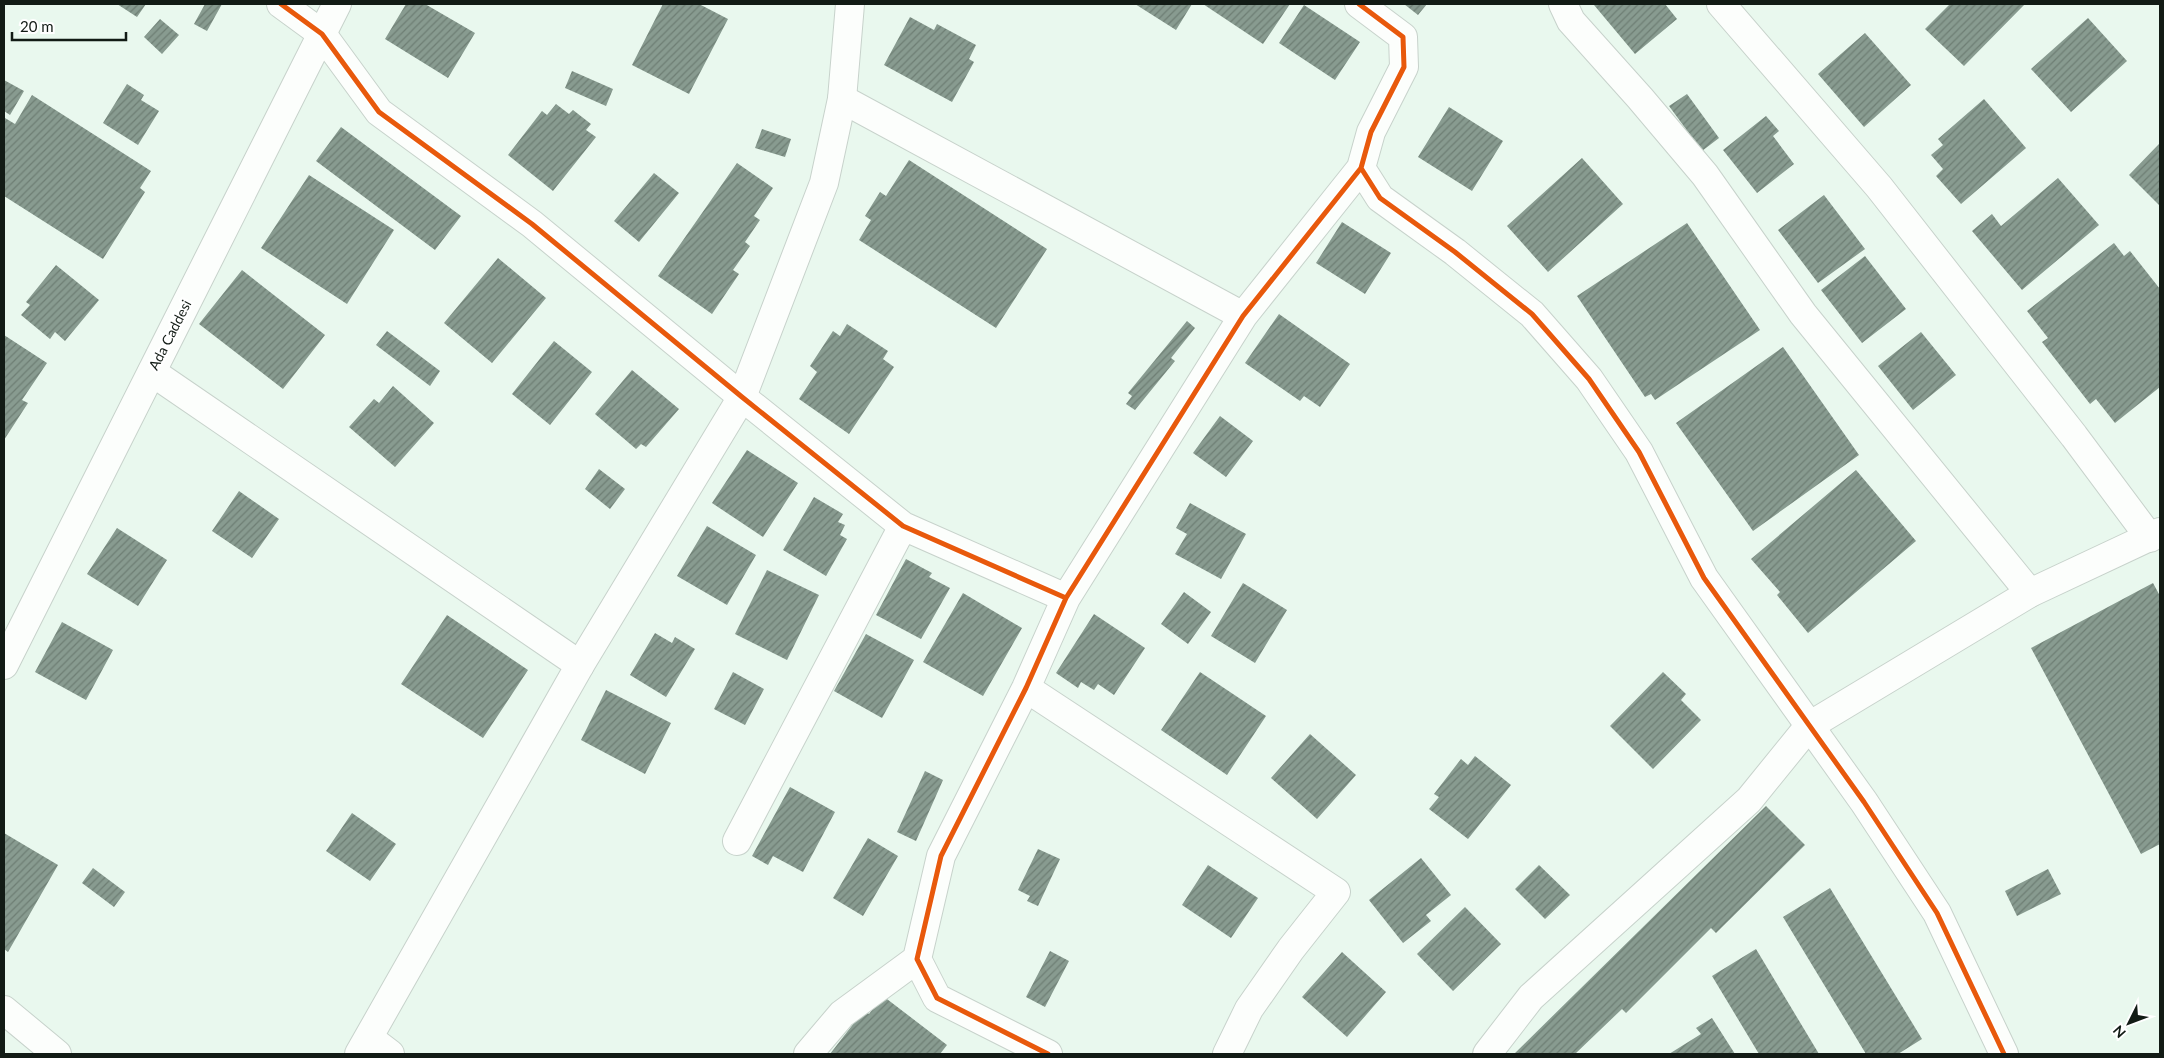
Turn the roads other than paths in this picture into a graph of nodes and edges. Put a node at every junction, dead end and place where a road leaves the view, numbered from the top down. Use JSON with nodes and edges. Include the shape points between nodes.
{"nodes":[{"id":1,"x":280,"y":4,"type":"edge"},
{"id":2,"x":337,"y":4,"type":"edge"},
{"id":3,"x":850,"y":4,"type":"edge"},
{"id":4,"x":1359,"y":4,"type":"edge"},
{"id":5,"x":1563,"y":4,"type":"edge"},
{"id":6,"x":1721,"y":4,"type":"edge"},
{"id":7,"x":322,"y":34,"type":"junction"},
{"id":8,"x":842,"y":99,"type":"junction"},
{"id":9,"x":1361,"y":168,"type":"junction"},
{"id":10,"x":1243,"y":316,"type":"junction"},
{"id":11,"x":152,"y":372,"type":"junction"},
{"id":12,"x":742,"y":397,"type":"junction"},
{"id":13,"x":903,"y":526,"type":"junction"},
{"id":14,"x":2155,"y":535,"type":"edge"},
{"id":15,"x":2030,"y":593,"type":"junction"},
{"id":16,"x":1066,"y":598,"type":"junction"},
{"id":17,"x":7,"y":649,"type":"edge"},
{"id":18,"x":580,"y":665,"type":"junction"},
{"id":19,"x":1026,"y":688,"type":"junction"},
{"id":20,"x":1809,"y":726,"type":"junction"},
{"id":21,"x":737,"y":841,"type":"dead end"},
{"id":22,"x":918,"y":958,"type":"junction"},
{"id":23,"x":4,"y":1010,"type":"edge"},
{"id":24,"x":364,"y":1046,"type":"edge"},
{"id":25,"x":57,"y":1054,"type":"edge"},
{"id":26,"x":390,"y":1054,"type":"edge"},
{"id":27,"x":808,"y":1054,"type":"edge"},
{"id":28,"x":1048,"y":1054,"type":"edge"},
{"id":29,"x":1227,"y":1054,"type":"edge"},
{"id":30,"x":1487,"y":1054,"type":"edge"},
{"id":31,"x":2004,"y":1054,"type":"edge"}],
"edges":[{"from":1,"to":7,"type":"street"},
{"from":2,"to":7,"type":"street","name":"Ada Caddesi"},
{"from":3,"to":8,"type":"street"},
{"from":4,"to":9,"type":"street","via":[[1403,37],[1404,67],[1371,132]]},
{"from":5,"to":15,"type":"street","via":[[1571,21],[1705,175],[1802,314]]},
{"from":6,"to":14,"type":"street","via":[[1880,187]]},
{"from":7,"to":11,"type":"street","name":"Ada Caddesi"},
{"from":7,"to":12,"type":"street","via":[[379,112],[532,224]]},
{"from":8,"to":10,"type":"street"},
{"from":8,"to":12,"type":"street","via":[[824,183]]},
{"from":9,"to":10,"type":"street"},
{"from":9,"to":20,"type":"street","via":[[1380,198],[1455,252],[1532,314],[1589,380],[1639,452],[1704,578]]},
{"from":10,"to":16,"type":"street"},
{"from":11,"to":17,"type":"street","name":"Ada Caddesi"},
{"from":11,"to":18,"type":"street"},
{"from":12,"to":13,"type":"street"},
{"from":12,"to":18,"type":"street"},
{"from":13,"to":16,"type":"street"},
{"from":13,"to":21,"type":"street"},
{"from":14,"to":15,"type":"street"},
{"from":15,"to":20,"type":"street"},
{"from":16,"to":19,"type":"street"},
{"from":18,"to":24,"type":"street"},
{"from":19,"to":22,"type":"street","via":[[941,856]]},
{"from":19,"to":29,"type":"street","via":[[1336,892],[1249,1009]]},
{"from":20,"to":30,"type":"street","via":[[1749,800],[1532,997]]},
{"from":20,"to":31,"type":"street","via":[[1937,913]]},
{"from":22,"to":27,"type":"street","via":[[842,1014]]},
{"from":22,"to":28,"type":"street","via":[[937,998]]},
{"from":23,"to":25,"type":"street"},
{"from":24,"to":26,"type":"street"}]}
